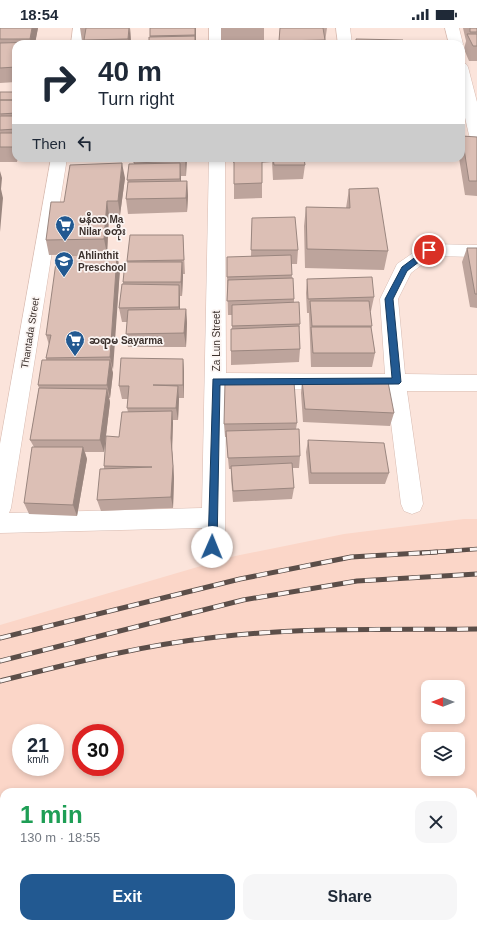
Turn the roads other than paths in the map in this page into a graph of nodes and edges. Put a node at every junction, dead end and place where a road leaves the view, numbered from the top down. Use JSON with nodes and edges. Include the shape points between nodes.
{"nodes":[{"id":1,"x":80,"y":28,"type":"edge"},
{"id":2,"x":216,"y":28,"type":"edge"},
{"id":3,"x":343,"y":28,"type":"edge"},
{"id":4,"x":452,"y":28,"type":"edge"},
{"id":5,"x":78,"y":40,"type":"edge"},
{"id":6,"x":216,"y":40,"type":"edge"},
{"id":7,"x":344,"y":40,"type":"edge"},
{"id":8,"x":455,"y":40,"type":"edge"},
{"id":9,"x":465,"y":84,"type":"edge"},
{"id":10,"x":477,"y":135,"type":"edge"},
{"id":11,"x":465,"y":139,"type":"edge"},
{"id":12,"x":477,"y":139,"type":"edge"},
{"id":13,"x":58,"y":162,"type":"edge"},
{"id":14,"x":217,"y":162,"type":"edge"},
{"id":15,"x":477,"y":251,"type":"edge"},
{"id":16,"x":216,"y":382,"type":"junction"},
{"id":17,"x":396,"y":382,"type":"junction"},
{"id":18,"x":477,"y":383,"type":"edge"},
{"id":19,"x":4,"y":471,"type":"edge"},
{"id":20,"x":412,"y":504,"type":"dead end"},
{"id":21,"x":0,"y":508,"type":"edge"},
{"id":22,"x":213,"y":518,"type":"junction"},
{"id":23,"x":0,"y":523,"type":"edge"},
{"id":24,"x":212,"y":547,"type":"dead end"}],
"edges":[{"from":1,"to":5,"type":"street"},
{"from":2,"to":6,"type":"street"},
{"from":3,"to":7,"type":"street"},
{"from":4,"to":8,"type":"street"},
{"from":9,"to":10,"type":"street"},
{"from":11,"to":12,"type":"street"},
{"from":13,"to":19,"type":"street","name":"Thantada Street"},
{"from":14,"to":16,"type":"street","name":"Za Lun Street"},
{"from":15,"to":17,"type":"street","via":[[429,250],[404,269],[389,299]]},
{"from":16,"to":17,"type":"street"},
{"from":16,"to":22,"type":"street","name":"Za Lun Street"},
{"from":17,"to":18,"type":"street"},
{"from":17,"to":20,"type":"street"},
{"from":19,"to":21,"type":"street","name":"Thantada Street"},
{"from":22,"to":23,"type":"street"},
{"from":22,"to":24,"type":"street","name":"Za Lun Street"}]}
